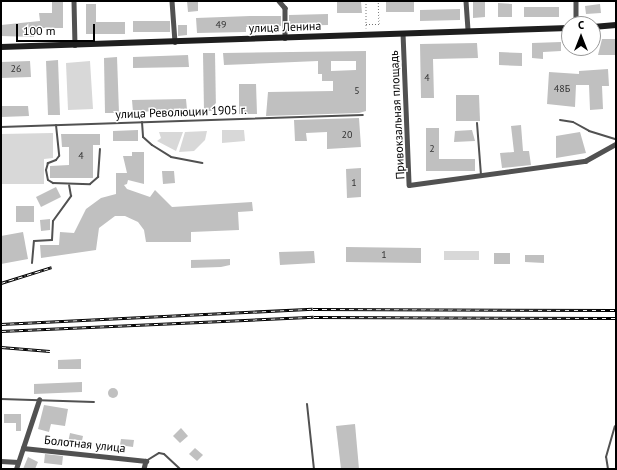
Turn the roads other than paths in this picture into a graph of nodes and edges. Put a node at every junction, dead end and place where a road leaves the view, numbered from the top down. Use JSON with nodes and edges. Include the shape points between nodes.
{"nodes":[{"id":1,"x":74,"y":1,"type":"edge"},
{"id":2,"x":172,"y":1,"type":"edge"},
{"id":3,"x":279,"y":1,"type":"edge"},
{"id":4,"x":466,"y":1,"type":"edge"},
{"id":5,"x":576,"y":1,"type":"edge"},
{"id":6,"x":576,"y":16,"type":"edge"},
{"id":7,"x":616,"y":25,"type":"edge"},
{"id":8,"x":601,"y":26,"type":"edge"},
{"id":9,"x":561,"y":28,"type":"edge"},
{"id":10,"x":468,"y":30,"type":"junction"},
{"id":11,"x":403,"y":33,"type":"junction"},
{"id":12,"x":285,"y":38,"type":"junction"},
{"id":13,"x":175,"y":42,"type":"junction"},
{"id":14,"x":75,"y":45,"type":"junction"},
{"id":15,"x":1,"y":47,"type":"edge"},
{"id":16,"x":363,"y":115,"type":"dead end"},
{"id":17,"x":560,"y":120,"type":"dead end"},
{"id":18,"x":142,"y":122,"type":"junction"},
{"id":19,"x":477,"y":122,"type":"dead end"},
{"id":20,"x":56,"y":125,"type":"junction"},
{"id":21,"x":1,"y":128,"type":"edge"},
{"id":22,"x":616,"y":139,"type":"edge"},
{"id":23,"x":616,"y":144,"type":"edge"},
{"id":24,"x":100,"y":149,"type":"dead end"},
{"id":25,"x":202,"y":163,"type":"dead end"},
{"id":26,"x":481,"y":176,"type":"junction"},
{"id":27,"x":68,"y":186,"type":"junction"},
{"id":28,"x":32,"y":263,"type":"dead end"},
{"id":29,"x":1,"y":399,"type":"edge"},
{"id":30,"x":39,"y":400,"type":"junction"},
{"id":31,"x":94,"y":402,"type":"dead end"},
{"id":32,"x":307,"y":404,"type":"dead end"},
{"id":33,"x":615,"y":426,"type":"dead end"},
{"id":34,"x":23,"y":448,"type":"junction"},
{"id":35,"x":1,"y":461,"type":"edge"},
{"id":36,"x":146,"y":461,"type":"junction"},
{"id":37,"x":18,"y":462,"type":"junction"},
{"id":38,"x":16,"y":469,"type":"edge"},
{"id":39,"x":144,"y":469,"type":"edge"},
{"id":40,"x":180,"y":469,"type":"edge"},
{"id":41,"x":314,"y":469,"type":"edge"},
{"id":42,"x":608,"y":469,"type":"edge"}],
"edges":[{"from":1,"to":14,"type":"street"},
{"from":2,"to":13,"type":"street"},
{"from":3,"to":12,"type":"street","via":[[285,8]]},
{"from":4,"to":10,"type":"street"},
{"from":5,"to":6,"type":"street"},
{"from":7,"to":8,"type":"street"},
{"from":9,"to":10,"type":"street","name":"улица Ленина"},
{"from":10,"to":11,"type":"street","name":"улица Ленина"},
{"from":11,"to":12,"type":"street","name":"улица Ленина"},
{"from":11,"to":26,"type":"street","name":"Привокзальная площадь","via":[[409,185]]},
{"from":12,"to":13,"type":"street","name":"улица Ленина"},
{"from":13,"to":14,"type":"street","name":"улица Ленина"},
{"from":14,"to":15,"type":"street","name":"улица Ленина"},
{"from":16,"to":18,"type":"lane","name":"улица Революции 1905 г."},
{"from":17,"to":22,"type":"lane"},
{"from":18,"to":20,"type":"lane","name":"улица Революции 1905 г."},
{"from":18,"to":25,"type":"lane","via":[[143,137],[152,145],[171,157]]},
{"from":19,"to":26,"type":"lane"},
{"from":20,"to":21,"type":"lane","name":"улица Революции 1905 г."},
{"from":20,"to":27,"type":"lane","via":[[59,156],[48,163],[48,180]]},
{"from":23,"to":26,"type":"street","via":[[585,161]]},
{"from":24,"to":27,"type":"lane","via":[[98,177],[90,184]]},
{"from":27,"to":28,"type":"lane","via":[[71,196],[53,221],[52,240],[34,241]]},
{"from":29,"to":30,"type":"lane"},
{"from":30,"to":31,"type":"lane"},
{"from":30,"to":34,"type":"street"},
{"from":32,"to":41,"type":"lane"},
{"from":33,"to":42,"type":"lane","via":[[606,457]]},
{"from":34,"to":36,"type":"street","name":"Болотная улица"},
{"from":34,"to":37,"type":"street"},
{"from":35,"to":37,"type":"street"},
{"from":36,"to":39,"type":"street"},
{"from":36,"to":40,"type":"lane","via":[[159,453],[164,454]]},
{"from":37,"to":38,"type":"street"}]}
